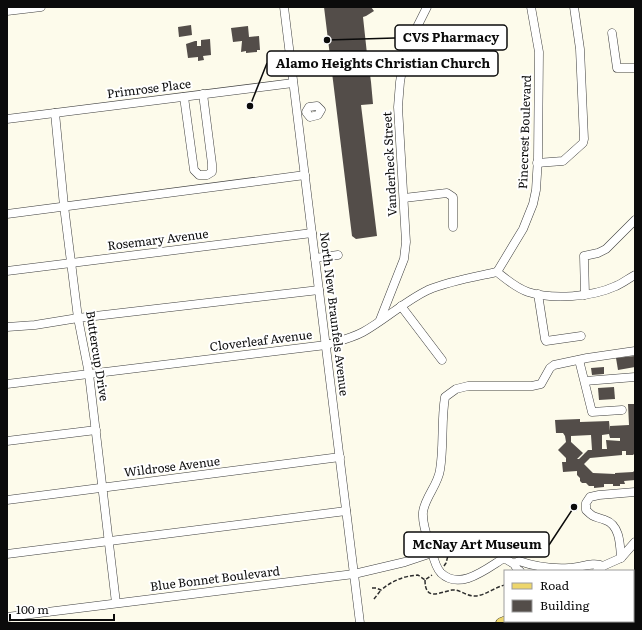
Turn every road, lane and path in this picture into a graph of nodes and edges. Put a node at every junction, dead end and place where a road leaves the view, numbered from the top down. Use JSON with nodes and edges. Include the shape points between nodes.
{"nodes":[{"id":1,"x":41,"y":7,"type":"edge"},
{"id":2,"x":284,"y":7,"type":"edge"},
{"id":3,"x":427,"y":7,"type":"edge"},
{"id":4,"x":531,"y":7,"type":"edge"},
{"id":5,"x":574,"y":7,"type":"edge"},
{"id":6,"x":7,"y":11,"type":"edge"},
{"id":7,"x":612,"y":33,"type":"dead end"},
{"id":8,"x":635,"y":68,"type":"edge"},
{"id":9,"x":294,"y":83,"type":"junction"},
{"id":10,"x":203,"y":94,"type":"junction"},
{"id":11,"x":184,"y":97,"type":"junction"},
{"id":12,"x":55,"y":113,"type":"junction"},
{"id":13,"x":7,"y":119,"type":"edge"},
{"id":14,"x":537,"y":163,"type":"junction"},
{"id":15,"x":305,"y":175,"type":"junction"},
{"id":16,"x":404,"y":198,"type":"junction"},
{"id":17,"x":64,"y":206,"type":"junction"},
{"id":18,"x":7,"y":214,"type":"edge"},
{"id":19,"x":635,"y":220,"type":"edge"},
{"id":20,"x":453,"y":228,"type":"dead end"},
{"id":21,"x":312,"y":233,"type":"junction"},
{"id":22,"x":338,"y":255,"type":"dead end"},
{"id":23,"x":315,"y":258,"type":"junction"},
{"id":24,"x":71,"y":263,"type":"junction"},
{"id":25,"x":7,"y":271,"type":"edge"},
{"id":26,"x":497,"y":272,"type":"junction"},
{"id":27,"x":635,"y":275,"type":"edge"},
{"id":28,"x":319,"y":290,"type":"junction"},
{"id":29,"x":538,"y":294,"type":"junction"},
{"id":30,"x":585,"y":294,"type":"junction"},
{"id":31,"x":401,"y":306,"type":"junction"},
{"id":32,"x":78,"y":318,"type":"junction"},
{"id":33,"x":380,"y":321,"type":"junction"},
{"id":34,"x":7,"y":327,"type":"edge"},
{"id":35,"x":581,"y":336,"type":"dead end"},
{"id":36,"x":326,"y":345,"type":"junction"},
{"id":37,"x":635,"y":351,"type":"edge"},
{"id":38,"x":442,"y":360,"type":"dead end"},
{"id":39,"x":579,"y":360,"type":"junction"},
{"id":40,"x":89,"y":374,"type":"junction"},
{"id":41,"x":635,"y":377,"type":"edge"},
{"id":42,"x":585,"y":381,"type":"junction"},
{"id":43,"x":7,"y":384,"type":"edge"},
{"id":44,"x":622,"y":410,"type":"dead end"},
{"id":45,"x":96,"y":430,"type":"junction"},
{"id":46,"x":7,"y":441,"type":"edge"},
{"id":47,"x":340,"y":457,"type":"junction"},
{"id":48,"x":103,"y":488,"type":"junction"},
{"id":49,"x":635,"y":492,"type":"edge"},
{"id":50,"x":7,"y":500,"type":"edge"},
{"id":51,"x":346,"y":511,"type":"junction"},
{"id":52,"x":453,"y":537,"type":"dead end"},
{"id":53,"x":109,"y":542,"type":"junction"},
{"id":54,"x":635,"y":542,"type":"edge"},
{"id":55,"x":432,"y":553,"type":"junction"},
{"id":56,"x":7,"y":554,"type":"edge"},
{"id":57,"x":621,"y":558,"type":"junction"},
{"id":58,"x":514,"y":564,"type":"junction"},
{"id":59,"x":441,"y":568,"type":"dead end"},
{"id":60,"x":600,"y":568,"type":"edge"},
{"id":61,"x":518,"y":570,"type":"edge"},
{"id":62,"x":572,"y":570,"type":"edge"},
{"id":63,"x":354,"y":574,"type":"junction"},
{"id":64,"x":434,"y":574,"type":"dead end"},
{"id":65,"x":425,"y":580,"type":"junction"},
{"id":66,"x":504,"y":585,"type":"edge"},
{"id":67,"x":372,"y":588,"type":"dead end"},
{"id":68,"x":381,"y":590,"type":"junction"},
{"id":69,"x":374,"y":599,"type":"dead end"},
{"id":70,"x":116,"y":603,"type":"junction"},
{"id":71,"x":7,"y":617,"type":"edge"},
{"id":72,"x":360,"y":623,"type":"edge"}],
"edges":[{"from":1,"to":6,"type":"street"},
{"from":2,"to":9,"type":"street","name":"North New Braunfels Avenue"},
{"from":3,"to":16,"type":"street","name":"Vanderheck Street","via":[[409,43],[400,82],[398,107]]},
{"from":4,"to":14,"type":"street","name":"Pinecrest Boulevard","via":[[539,52]]},
{"from":5,"to":14,"type":"street","via":[[580,49],[584,140],[563,161]]},
{"from":7,"to":8,"type":"street","via":[[617,68]]},
{"from":9,"to":10,"type":"street","name":"Primrose Place"},
{"from":9,"to":15,"type":"street","name":"North New Braunfels Avenue","via":[[302,113]]},
{"from":10,"to":11,"type":"street","name":"Primrose Place"},
{"from":10,"to":11,"type":"street","via":[[212,168],[212,172],[206,175],[198,175],[194,170]]},
{"from":11,"to":12,"type":"street","name":"Primrose Place"},
{"from":12,"to":13,"type":"street","name":"Primrose Place"},
{"from":12,"to":17,"type":"street","name":"Buttercup Drive"},
{"from":14,"to":26,"type":"street","name":"Pinecrest Boulevard","via":[[533,204],[523,229]]},
{"from":15,"to":17,"type":"street"},
{"from":15,"to":21,"type":"street","name":"North New Braunfels Avenue"},
{"from":16,"to":20,"type":"street","via":[[447,193],[453,197]]},
{"from":16,"to":33,"type":"street","name":"Vanderheck Street","via":[[404,259]]},
{"from":17,"to":18,"type":"street"},
{"from":17,"to":24,"type":"street","name":"Buttercup Drive"},
{"from":19,"to":30,"type":"street","via":[[606,249],[584,256]]},
{"from":21,"to":23,"type":"street","name":"North New Braunfels Avenue"},
{"from":21,"to":24,"type":"street","name":"Rosemary Avenue"},
{"from":22,"to":23,"type":"street"},
{"from":23,"to":28,"type":"street","name":"North New Braunfels Avenue"},
{"from":24,"to":25,"type":"street","name":"Rosemary Avenue"},
{"from":24,"to":32,"type":"street","name":"Buttercup Drive"},
{"from":26,"to":29,"type":"street","via":[[528,292]]},
{"from":26,"to":31,"type":"street","name":"Cloverleaf Avenue","via":[[428,290]]},
{"from":27,"to":30,"type":"street","via":[[616,286]]},
{"from":28,"to":32,"type":"street"},
{"from":28,"to":36,"type":"street","name":"North New Braunfels Avenue"},
{"from":29,"to":30,"type":"street"},
{"from":29,"to":35,"type":"street","via":[[546,340]]},
{"from":31,"to":33,"type":"street","name":"Cloverleaf Avenue"},
{"from":31,"to":38,"type":"street"},
{"from":32,"to":34,"type":"street"},
{"from":32,"to":40,"type":"street","name":"Buttercup Drive"},
{"from":33,"to":36,"type":"street","name":"Cloverleaf Avenue","via":[[356,336]]},
{"from":36,"to":40,"type":"street","name":"Cloverleaf Avenue"},
{"from":36,"to":47,"type":"street","name":"North New Braunfels Avenue"},
{"from":37,"to":39,"type":"street"},
{"from":39,"to":42,"type":"street"},
{"from":39,"to":55,"type":"street","via":[[554,365],[541,384],[468,386],[456,389],[445,397],[440,472],[423,512]]},
{"from":40,"to":43,"type":"street","name":"Cloverleaf Avenue"},
{"from":40,"to":45,"type":"street","name":"Buttercup Drive"},
{"from":41,"to":42,"type":"street"},
{"from":42,"to":44,"type":"street","via":[[592,412]]},
{"from":45,"to":46,"type":"street"},
{"from":45,"to":48,"type":"street","name":"Buttercup Drive"},
{"from":47,"to":48,"type":"street","name":"Wildrose Avenue"},
{"from":47,"to":51,"type":"street","name":"North New Braunfels Avenue"},
{"from":48,"to":50,"type":"street","name":"Wildrose Avenue"},
{"from":48,"to":53,"type":"street","name":"Buttercup Drive"},
{"from":49,"to":57,"type":"street","via":[[590,497],[586,503],[586,510],[592,517],[609,521],[615,528]]},
{"from":51,"to":53,"type":"street"},
{"from":51,"to":63,"type":"street","name":"North New Braunfels Avenue"},
{"from":52,"to":59,"type":"path","via":[[446,563]]},
{"from":53,"to":56,"type":"street"},
{"from":53,"to":70,"type":"street","name":"Buttercup Drive"},
{"from":54,"to":57,"type":"street"},
{"from":55,"to":58,"type":"street","via":[[441,572],[460,581],[504,558]]},
{"from":55,"to":63,"type":"street","name":"Blue Bonnet Boulevard"},
{"from":57,"to":60,"type":"street"},
{"from":58,"to":61,"type":"street"},
{"from":58,"to":62,"type":"street","via":[[519,561],[542,568]]},
{"from":60,"to":62,"type":"street","via":[[598,563]]},
{"from":63,"to":70,"type":"street","name":"Blue Bonnet Boulevard"},
{"from":63,"to":72,"type":"street","name":"North New Braunfels Avenue"},
{"from":64,"to":65,"type":"path"},
{"from":65,"to":66,"type":"path","via":[[429,592],[435,595],[453,590],[475,596]]},
{"from":65,"to":68,"type":"path","via":[[418,575],[401,578]]},
{"from":67,"to":68,"type":"path"},
{"from":68,"to":69,"type":"path"},
{"from":70,"to":71,"type":"street","name":"Blue Bonnet Boulevard"}]}
